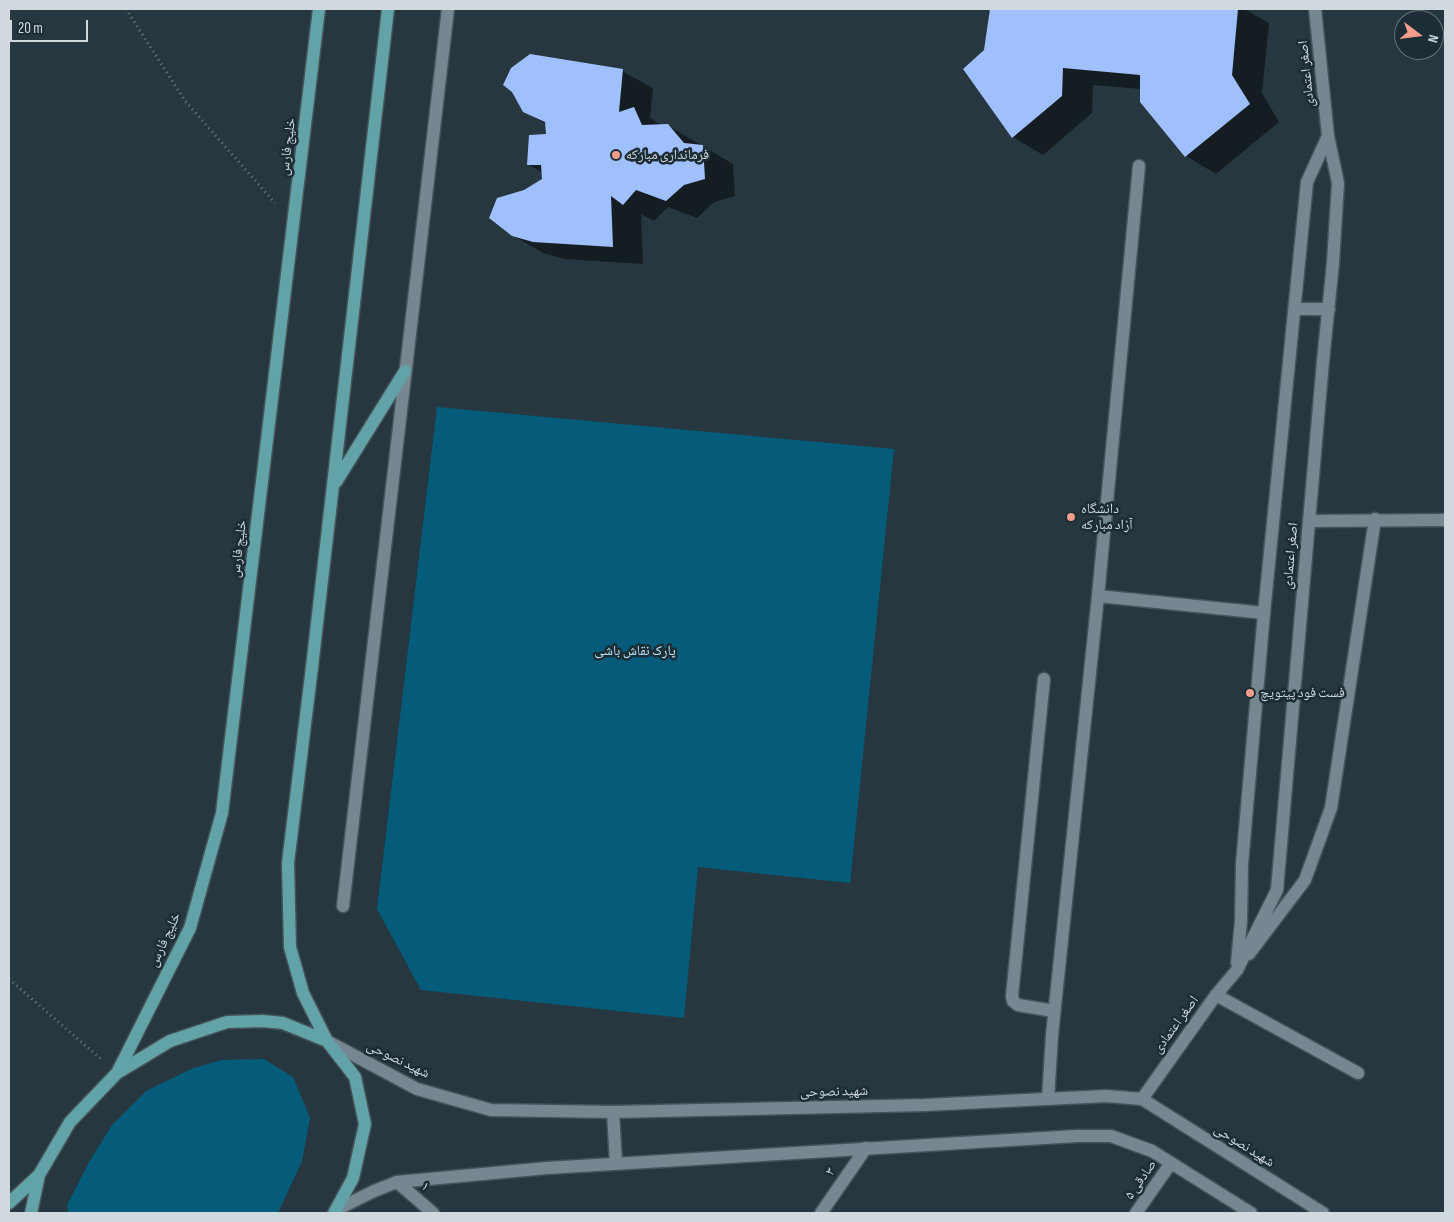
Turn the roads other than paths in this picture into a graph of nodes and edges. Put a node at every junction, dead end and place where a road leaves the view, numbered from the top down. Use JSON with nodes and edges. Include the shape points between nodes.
{"nodes":[{"id":1,"x":319,"y":9,"type":"edge"},
{"id":2,"x":388,"y":9,"type":"edge"},
{"id":3,"x":448,"y":9,"type":"edge"},
{"id":4,"x":1315,"y":9,"type":"edge"},
{"id":5,"x":1328,"y":136,"type":"junction"},
{"id":6,"x":1139,"y":166,"type":"dead end"},
{"id":7,"x":1295,"y":309,"type":"junction"},
{"id":8,"x":1329,"y":309,"type":"junction"},
{"id":9,"x":405,"y":371,"type":"junction"},
{"id":10,"x":333,"y":486,"type":"junction"},
{"id":11,"x":1375,"y":519,"type":"junction"},
{"id":12,"x":1309,"y":520,"type":"junction"},
{"id":13,"x":1445,"y":520,"type":"edge"},
{"id":14,"x":1098,"y":596,"type":"junction"},
{"id":15,"x":1264,"y":613,"type":"junction"},
{"id":16,"x":1044,"y":679,"type":"dead end"},
{"id":17,"x":343,"y":906,"type":"dead end"},
{"id":18,"x":1236,"y":970,"type":"junction"},
{"id":19,"x":1216,"y":995,"type":"junction"},
{"id":20,"x":1054,"y":1011,"type":"junction"},
{"id":21,"x":326,"y":1041,"type":"junction"},
{"id":22,"x":1358,"y":1072,"type":"dead end"},
{"id":23,"x":117,"y":1073,"type":"junction"},
{"id":24,"x":1048,"y":1099,"type":"junction"},
{"id":25,"x":1142,"y":1099,"type":"junction"},
{"id":26,"x":613,"y":1112,"type":"junction"},
{"id":27,"x":866,"y":1148,"type":"junction"},
{"id":28,"x":616,"y":1163,"type":"junction"},
{"id":29,"x":1171,"y":1163,"type":"junction"},
{"id":30,"x":39,"y":1175,"type":"junction"},
{"id":31,"x":397,"y":1182,"type":"junction"},
{"id":32,"x":9,"y":1203,"type":"edge"},
{"id":33,"x":335,"y":1212,"type":"edge"},
{"id":34,"x":31,"y":1213,"type":"edge"},
{"id":35,"x":433,"y":1213,"type":"edge"},
{"id":36,"x":821,"y":1213,"type":"edge"},
{"id":37,"x":1136,"y":1213,"type":"edge"},
{"id":38,"x":1251,"y":1213,"type":"edge"},
{"id":39,"x":1323,"y":1213,"type":"edge"}],
"edges":[{"from":1,"to":23,"type":"main road","name":"خلیج فارس","via":[[222,813],[190,928]]},
{"from":2,"to":10,"type":"main road"},
{"from":3,"to":9,"type":"street"},
{"from":4,"to":5,"type":"street","name":"اصغر اعتمادی"},
{"from":5,"to":7,"type":"street","name":"اصغر اعتمادی","via":[[1307,182]]},
{"from":5,"to":8,"type":"street","name":"اصغر اعتمادی","via":[[1338,182]]},
{"from":6,"to":14,"type":"street"},
{"from":7,"to":8,"type":"street"},
{"from":7,"to":15,"type":"street","name":"اصغر اعتمادی"},
{"from":8,"to":12,"type":"street","name":"اصغر اعتمادی"},
{"from":9,"to":10,"type":"main road"},
{"from":9,"to":17,"type":"street"},
{"from":10,"to":21,"type":"main road","via":[[288,863],[290,947],[303,993]]},
{"from":11,"to":12,"type":"street"},
{"from":11,"to":13,"type":"street"},
{"from":11,"to":18,"type":"street","via":[[1331,808],[1305,880]]},
{"from":12,"to":18,"type":"street","name":"اصغر اعتمادی","via":[[1277,890]]},
{"from":14,"to":15,"type":"street"},
{"from":14,"to":20,"type":"street"},
{"from":15,"to":18,"type":"street","name":"اصغر اعتمادی"},
{"from":16,"to":20,"type":"street","via":[[1012,996],[1018,1005]]},
{"from":18,"to":19,"type":"street","name":"اصغر اعتمادی"},
{"from":19,"to":22,"type":"street"},
{"from":19,"to":25,"type":"street","name":"اصغر اعتمادی"},
{"from":20,"to":24,"type":"street"},
{"from":21,"to":23,"type":"main road","via":[[283,1023],[227,1022],[170,1041]]},
{"from":21,"to":26,"type":"street","name":"شهید نصوحی","via":[[417,1089],[491,1110]]},
{"from":21,"to":33,"type":"main road","via":[[355,1077],[365,1124],[354,1178]]},
{"from":23,"to":30,"type":"main road","via":[[70,1122]]},
{"from":24,"to":25,"type":"street","name":"شهید نصوحی","via":[[1106,1096]]},
{"from":24,"to":26,"type":"street","name":"شهید نصوحی"},
{"from":25,"to":39,"type":"street","name":"شهید نصوحی"},
{"from":26,"to":28,"type":"street"},
{"from":27,"to":28,"type":"street"},
{"from":27,"to":29,"type":"street","via":[[1111,1136],[1152,1151]]},
{"from":27,"to":36,"type":"street","name":"۳"},
{"from":28,"to":31,"type":"street"},
{"from":29,"to":37,"type":"street","name":"صادقی ۵"},
{"from":29,"to":38,"type":"street"},
{"from":30,"to":32,"type":"main road"},
{"from":30,"to":34,"type":"main road"},
{"from":31,"to":33,"type":"street"},
{"from":31,"to":35,"type":"street","name":"۱"}]}
